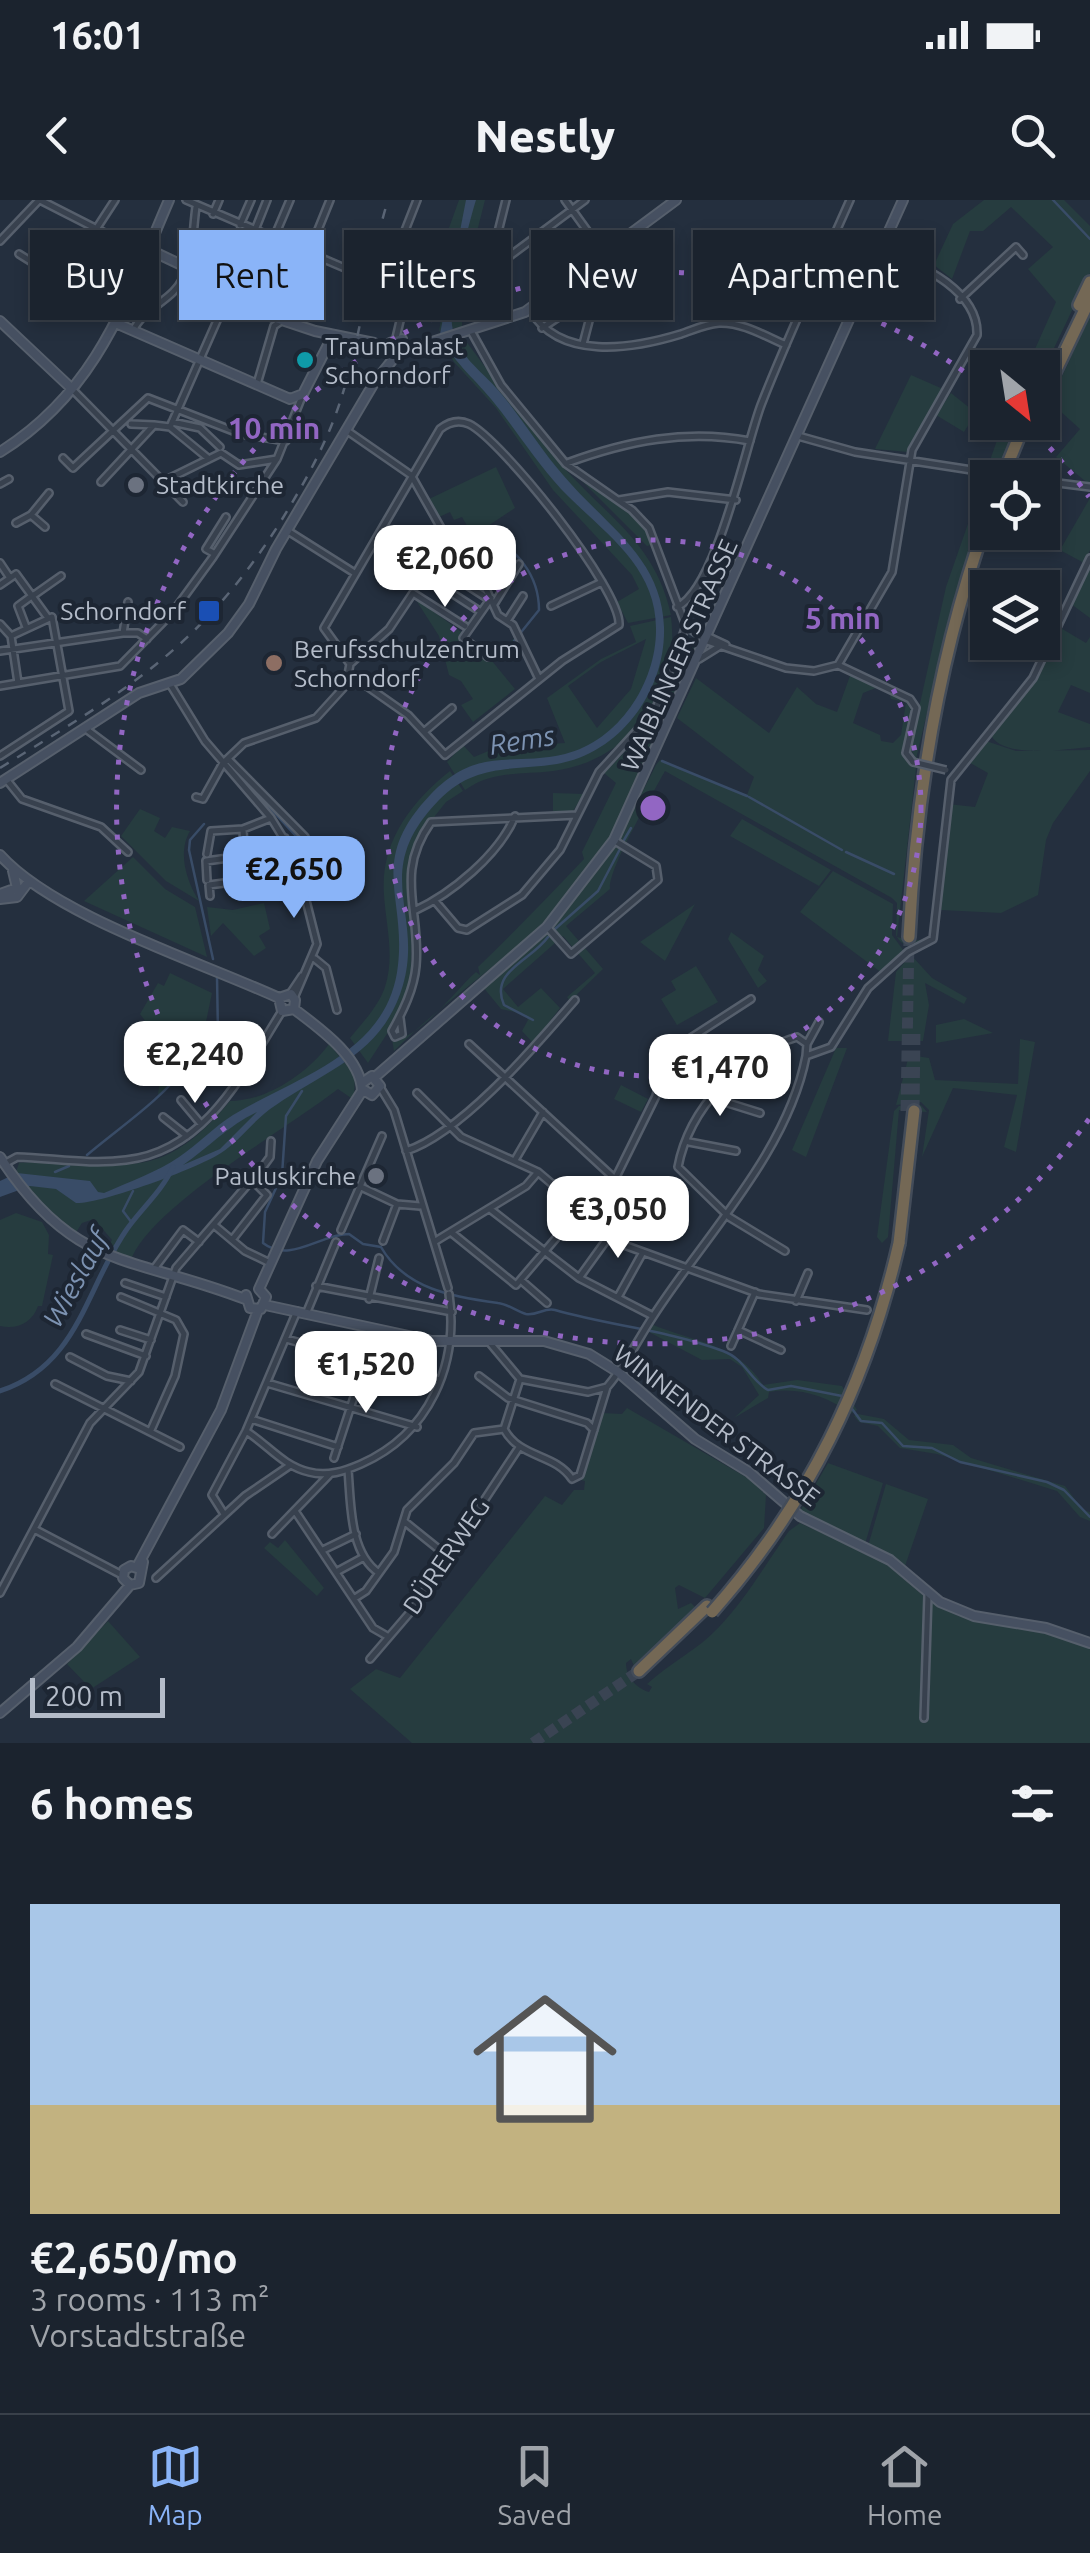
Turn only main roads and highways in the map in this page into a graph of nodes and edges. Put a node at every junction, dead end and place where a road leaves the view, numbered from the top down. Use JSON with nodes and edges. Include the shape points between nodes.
{"nodes":[{"id":1,"x":170,"y":200,"type":"edge"},
{"id":2,"x":676,"y":200,"type":"edge"},
{"id":3,"x":903,"y":200,"type":"edge"},
{"id":4,"x":156,"y":230,"type":"edge"},
{"id":5,"x":159,"y":257,"type":"edge"},
{"id":6,"x":1090,"y":282,"type":"edge"},
{"id":7,"x":1090,"y":298,"type":"edge"},
{"id":8,"x":126,"y":320,"type":"edge"},
{"id":9,"x":0,"y":321,"type":"edge"},
{"id":10,"x":124,"y":326,"type":"junction"},
{"id":11,"x":315,"y":331,"type":"junction"},
{"id":12,"x":397,"y":346,"type":"junction"},
{"id":13,"x":366,"y":347,"type":"junction"},
{"id":14,"x":323,"y":348,"type":"junction"},
{"id":15,"x":1057,"y":350,"type":"edge"},
{"id":16,"x":1060,"y":361,"type":"edge"},
{"id":17,"x":381,"y":368,"type":"junction"},
{"id":18,"x":374,"y":383,"type":"junction"},
{"id":19,"x":70,"y":387,"type":"junction"},
{"id":20,"x":1,"y":449,"type":"edge"},
{"id":21,"x":978,"y":550,"type":"edge"},
{"id":22,"x":985,"y":550,"type":"edge"},
{"id":23,"x":3,"y":781,"type":"edge"},
{"id":24,"x":0,"y":855,"type":"edge"},
{"id":25,"x":11,"y":867,"type":"junction"},
{"id":26,"x":29,"y":881,"type":"junction"},
{"id":27,"x":16,"y":888,"type":"junction"},
{"id":28,"x":0,"y":897,"type":"edge"},
{"id":29,"x":89,"y":914,"type":"junction"},
{"id":30,"x":278,"y":998,"type":"junction"},
{"id":31,"x":294,"y":1009,"type":"junction"},
{"id":32,"x":371,"y":1086,"type":"junction"},
{"id":33,"x":910,"y":1111,"type":"tunnel mouth"},
{"id":34,"x":4,"y":1163,"type":"edge"},
{"id":35,"x":246,"y":1297,"type":"junction"},
{"id":36,"x":261,"y":1301,"type":"junction"},
{"id":37,"x":138,"y":1568,"type":"junction"},
{"id":38,"x":125,"y":1579,"type":"junction"},
{"id":39,"x":1090,"y":1642,"type":"edge"},
{"id":40,"x":641,"y":1673,"type":"tunnel mouth"},
{"id":41,"x":0,"y":1712,"type":"edge"}],
"edges":[{"from":1,"to":4,"type":"main road"},
{"from":2,"to":12,"type":"main road","via":[[530,309],[467,332]]},
{"from":3,"to":32,"type":"main road","name":"WAIBLINGER STRASSE","via":[[614,840],[547,927]]},
{"from":5,"to":11,"type":"main road","via":[[188,268],[227,298]]},
{"from":6,"to":15,"type":"highway"},
{"from":7,"to":16,"type":"highway"},
{"from":8,"to":10,"type":"main road"},
{"from":9,"to":19,"type":"main road"},
{"from":10,"to":14,"type":"main road","via":[[290,400],[303,394]]},
{"from":10,"to":19,"type":"main road"},
{"from":11,"to":12,"type":"main road"},
{"from":11,"to":14,"type":"main road"},
{"from":12,"to":13,"type":"main road"},
{"from":12,"to":17,"type":"main road"},
{"from":12,"to":18,"type":"main road"},
{"from":13,"to":14,"type":"main road","via":[[336,342]]},
{"from":13,"to":17,"type":"main road"},
{"from":17,"to":18,"type":"main road"},
{"from":18,"to":23,"type":"main road","via":[[243,615],[191,672],[140,693]]},
{"from":19,"to":20,"type":"main road"},
{"from":21,"to":22,"type":"highway","via":[[930,738],[915,844],[913,937],[936,742]]},
{"from":24,"to":25,"type":"main road"},
{"from":24,"to":29,"type":"main road"},
{"from":25,"to":26,"type":"main road"},
{"from":25,"to":27,"type":"main road"},
{"from":26,"to":27,"type":"main road"},
{"from":26,"to":28,"type":"main road","via":[[17,897]]},
{"from":26,"to":29,"type":"main road"},
{"from":27,"to":28,"type":"main road"},
{"from":29,"to":30,"type":"main road"},
{"from":30,"to":31,"type":"main road","via":[[282,1011]]},
{"from":30,"to":31,"type":"main road","via":[[292,996]]},
{"from":31,"to":32,"type":"main road"},
{"from":32,"to":36,"type":"main road","name":"WAIBLINGER STRASSE","via":[[317,1161],[274,1254]]},
{"from":33,"to":40,"type":"highway","bridge":true,"via":[[896,1242],[837,1414],[780,1514],[710,1609]]},
{"from":34,"to":35,"type":"main road","via":[[61,1230],[102,1254]]},
{"from":35,"to":36,"type":"main road"},
{"from":35,"to":36,"type":"main road"},
{"from":36,"to":37,"type":"main road","name":"WAIBLINGER STRASSE","via":[[221,1410]]},
{"from":36,"to":39,"type":"main road","name":"WINNENDER STRASSE","via":[[452,1342],[570,1346],[618,1372],[687,1433],[749,1472],[800,1516],[890,1560],[928,1595],[974,1616]]},
{"from":37,"to":38,"type":"main road"},
{"from":37,"to":38,"type":"main road","name":"WAIBLINGER STRASSE","via":[[141,1581]]},
{"from":38,"to":41,"type":"main road","name":"WAIBLINGER STRASSE","via":[[106,1613],[52,1671]]}]}
